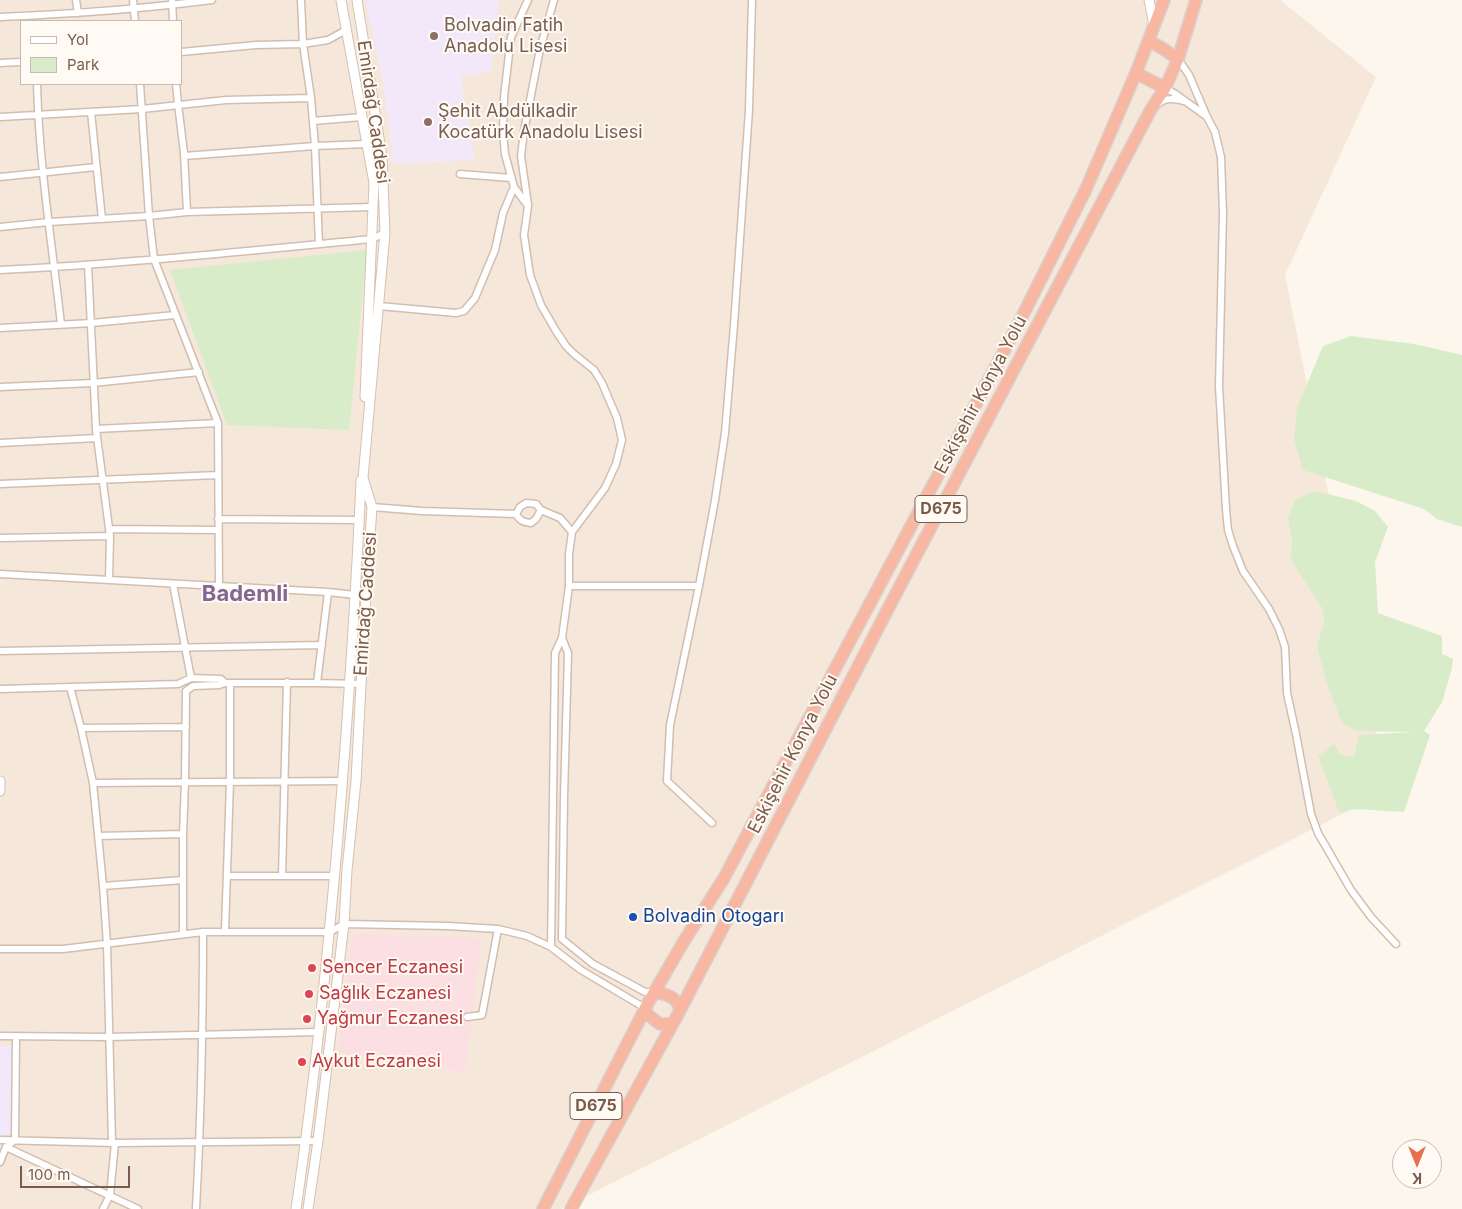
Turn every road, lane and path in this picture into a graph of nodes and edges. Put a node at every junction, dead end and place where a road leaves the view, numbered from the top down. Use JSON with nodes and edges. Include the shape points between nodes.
{"nodes":[{"id":1,"x":76,"y":0,"type":"edge"},
{"id":2,"x":133,"y":0,"type":"edge"},
{"id":3,"x":212,"y":0,"type":"edge"},
{"id":4,"x":301,"y":0,"type":"edge"},
{"id":5,"x":341,"y":0,"type":"edge"},
{"id":6,"x":357,"y":0,"type":"edge"},
{"id":7,"x":528,"y":0,"type":"edge"},
{"id":8,"x":554,"y":0,"type":"edge"},
{"id":9,"x":752,"y":0,"type":"edge"},
{"id":10,"x":1149,"y":0,"type":"edge"},
{"id":11,"x":1164,"y":0,"type":"edge"},
{"id":12,"x":1196,"y":0,"type":"edge"},
{"id":13,"x":172,"y":3,"type":"edge"},
{"id":14,"x":134,"y":9,"type":"junction"},
{"id":15,"x":78,"y":13,"type":"junction"},
{"id":16,"x":0,"y":17,"type":"edge"},
{"id":17,"x":32,"y":19,"type":"edge"},
{"id":18,"x":135,"y":20,"type":"edge"},
{"id":19,"x":173,"y":20,"type":"edge"},
{"id":20,"x":1154,"y":25,"type":"junction"},
{"id":21,"x":346,"y":30,"type":"junction"},
{"id":22,"x":1149,"y":42,"type":"junction"},
{"id":23,"x":303,"y":44,"type":"junction"},
{"id":24,"x":182,"y":52,"type":"edge"},
{"id":25,"x":1178,"y":59,"type":"junction"},
{"id":26,"x":20,"y":62,"type":"edge"},
{"id":27,"x":0,"y":63,"type":"edge"},
{"id":28,"x":1136,"y":73,"type":"junction"},
{"id":29,"x":37,"y":85,"type":"edge"},
{"id":30,"x":140,"y":85,"type":"edge"},
{"id":31,"x":176,"y":85,"type":"edge"},
{"id":32,"x":1165,"y":88,"type":"junction"},
{"id":33,"x":311,"y":98,"type":"junction"},
{"id":34,"x":1186,"y":101,"type":"junction"},
{"id":35,"x":178,"y":104,"type":"junction"},
{"id":36,"x":142,"y":109,"type":"junction"},
{"id":37,"x":1150,"y":111,"type":"junction"},
{"id":38,"x":92,"y":112,"type":"junction"},
{"id":39,"x":38,"y":115,"type":"junction"},
{"id":40,"x":0,"y":117,"type":"edge"},
{"id":41,"x":362,"y":117,"type":"junction"},
{"id":42,"x":1207,"y":117,"type":"junction"},
{"id":43,"x":313,"y":121,"type":"junction"},
{"id":44,"x":367,"y":144,"type":"junction"},
{"id":45,"x":315,"y":146,"type":"junction"},
{"id":46,"x":184,"y":156,"type":"junction"},
{"id":47,"x":96,"y":167,"type":"junction"},
{"id":48,"x":43,"y":172,"type":"junction"},
{"id":49,"x":460,"y":174,"type":"dead end"},
{"id":50,"x":0,"y":177,"type":"edge"},
{"id":51,"x":511,"y":178,"type":"junction"},
{"id":52,"x":514,"y":186,"type":"junction"},
{"id":53,"x":528,"y":206,"type":"junction"},
{"id":54,"x":373,"y":207,"type":"junction"},
{"id":55,"x":316,"y":209,"type":"junction"},
{"id":56,"x":187,"y":212,"type":"junction"},
{"id":57,"x":149,"y":216,"type":"junction"},
{"id":58,"x":102,"y":219,"type":"junction"},
{"id":59,"x":49,"y":222,"type":"junction"},
{"id":60,"x":0,"y":227,"type":"edge"},
{"id":61,"x":385,"y":233,"type":"junction"},
{"id":62,"x":372,"y":239,"type":"junction"},
{"id":63,"x":319,"y":244,"type":"junction"},
{"id":64,"x":154,"y":259,"type":"junction"},
{"id":65,"x":88,"y":265,"type":"junction"},
{"id":66,"x":55,"y":268,"type":"junction"},
{"id":67,"x":0,"y":270,"type":"edge"},
{"id":68,"x":379,"y":306,"type":"junction"},
{"id":69,"x":175,"y":315,"type":"junction"},
{"id":70,"x":92,"y":323,"type":"junction"},
{"id":71,"x":61,"y":324,"type":"junction"},
{"id":72,"x":0,"y":328,"type":"edge"},
{"id":73,"x":199,"y":372,"type":"junction"},
{"id":74,"x":93,"y":383,"type":"junction"},
{"id":75,"x":0,"y":387,"type":"edge"},
{"id":76,"x":218,"y":423,"type":"junction"},
{"id":77,"x":96,"y":429,"type":"junction"},
{"id":78,"x":97,"y":438,"type":"junction"},
{"id":79,"x":0,"y":443,"type":"edge"},
{"id":80,"x":218,"y":475,"type":"junction"},
{"id":81,"x":103,"y":480,"type":"junction"},
{"id":82,"x":0,"y":484,"type":"edge"},
{"id":83,"x":372,"y":507,"type":"junction"},
{"id":84,"x":540,"y":510,"type":"junction"},
{"id":85,"x":516,"y":514,"type":"junction"},
{"id":86,"x":218,"y":518,"type":"junction"},
{"id":87,"x":360,"y":520,"type":"junction"},
{"id":88,"x":218,"y":530,"type":"junction"},
{"id":89,"x":110,"y":532,"type":"junction"},
{"id":90,"x":572,"y":532,"type":"junction"},
{"id":91,"x":0,"y":538,"type":"edge"},
{"id":92,"x":0,"y":574,"type":"edge"},
{"id":93,"x":109,"y":580,"type":"junction"},
{"id":94,"x":172,"y":584,"type":"junction"},
{"id":95,"x":569,"y":586,"type":"junction"},
{"id":96,"x":699,"y":586,"type":"junction"},
{"id":97,"x":219,"y":587,"type":"junction"},
{"id":98,"x":328,"y":592,"type":"junction"},
{"id":99,"x":355,"y":595,"type":"junction"},
{"id":100,"x":562,"y":638,"type":"junction"},
{"id":101,"x":322,"y":645,"type":"junction"},
{"id":102,"x":185,"y":646,"type":"junction"},
{"id":103,"x":0,"y":651,"type":"edge"},
{"id":104,"x":191,"y":678,"type":"junction"},
{"id":105,"x":287,"y":682,"type":"junction"},
{"id":106,"x":317,"y":682,"type":"junction"},
{"id":107,"x":227,"y":683,"type":"junction"},
{"id":108,"x":350,"y":684,"type":"junction"},
{"id":109,"x":361,"y":684,"type":"junction"},
{"id":110,"x":70,"y":687,"type":"junction"},
{"id":111,"x":0,"y":689,"type":"edge"},
{"id":112,"x":186,"y":727,"type":"junction"},
{"id":113,"x":82,"y":728,"type":"junction"},
{"id":114,"x":343,"y":781,"type":"junction"},
{"id":115,"x":0,"y":782,"type":"edge"},
{"id":116,"x":186,"y":782,"type":"junction"},
{"id":117,"x":230,"y":782,"type":"junction"},
{"id":118,"x":285,"y":782,"type":"junction"},
{"id":119,"x":93,"y":783,"type":"junction"},
{"id":120,"x":0,"y":791,"type":"edge"},
{"id":121,"x":712,"y":823,"type":"dead end"},
{"id":122,"x":183,"y":834,"type":"junction"},
{"id":123,"x":98,"y":836,"type":"junction"},
{"id":124,"x":228,"y":876,"type":"junction"},
{"id":125,"x":282,"y":876,"type":"junction"},
{"id":126,"x":335,"y":876,"type":"junction"},
{"id":127,"x":183,"y":880,"type":"junction"},
{"id":128,"x":103,"y":886,"type":"junction"},
{"id":129,"x":344,"y":924,"type":"junction"},
{"id":130,"x":498,"y":929,"type":"junction"},
{"id":131,"x":203,"y":932,"type":"junction"},
{"id":132,"x":225,"y":932,"type":"junction"},
{"id":133,"x":330,"y":932,"type":"junction"},
{"id":134,"x":183,"y":934,"type":"junction"},
{"id":135,"x":562,"y":939,"type":"junction"},
{"id":136,"x":107,"y":944,"type":"junction"},
{"id":137,"x":1396,"y":944,"type":"dead end"},
{"id":138,"x":551,"y":947,"type":"junction"},
{"id":139,"x":0,"y":949,"type":"edge"},
{"id":140,"x":654,"y":992,"type":"junction"},
{"id":141,"x":645,"y":1008,"type":"junction"},
{"id":142,"x":676,"y":1016,"type":"junction"},
{"id":143,"x":467,"y":1017,"type":"dead end"},
{"id":144,"x":319,"y":1032,"type":"junction"},
{"id":145,"x":203,"y":1035,"type":"junction"},
{"id":146,"x":0,"y":1036,"type":"edge"},
{"id":147,"x":16,"y":1036,"type":"junction"},
{"id":148,"x":109,"y":1037,"type":"junction"},
{"id":149,"x":0,"y":1140,"type":"edge"},
{"id":150,"x":15,"y":1140,"type":"junction"},
{"id":151,"x":318,"y":1141,"type":"junction"},
{"id":152,"x":200,"y":1142,"type":"junction"},
{"id":153,"x":306,"y":1142,"type":"junction"},
{"id":154,"x":113,"y":1143,"type":"junction"},
{"id":155,"x":6,"y":1147,"type":"junction"},
{"id":156,"x":0,"y":1162,"type":"edge"},
{"id":157,"x":110,"y":1195,"type":"junction"},
{"id":158,"x":103,"y":1209,"type":"edge"},
{"id":159,"x":138,"y":1209,"type":"edge"},
{"id":160,"x":196,"y":1209,"type":"edge"},
{"id":161,"x":296,"y":1209,"type":"edge"},
{"id":162,"x":308,"y":1209,"type":"edge"},
{"id":163,"x":543,"y":1209,"type":"edge"},
{"id":164,"x":571,"y":1209,"type":"edge"}],
"edges":[{"from":1,"to":15,"type":"street"},
{"from":2,"to":14,"type":"street"},
{"from":3,"to":13,"type":"street"},
{"from":4,"to":23,"type":"street"},
{"from":5,"to":21,"type":"main road","name":"Emirdağ Caddesi"},
{"from":6,"to":61,"type":"main road","name":"Emirdağ Caddesi","via":[[382,157]]},
{"from":7,"to":51,"type":"street","via":[[511,37],[505,89],[503,133]]},
{"from":8,"to":53,"type":"street","via":[[540,49],[524,131],[521,156]]},
{"from":9,"to":96,"type":"street","via":[[749,110],[725,433]]},
{"from":10,"to":20,"type":"main road"},
{"from":11,"to":20,"type":"highway","number":"D675"},
{"from":12,"to":25,"type":"highway","name":"Eskişehir Konya Yolu","number":"D675"},
{"from":13,"to":14,"type":"street"},
{"from":13,"to":19,"type":"street"},
{"from":14,"to":15,"type":"street"},
{"from":14,"to":18,"type":"street"},
{"from":15,"to":17,"type":"street"},
{"from":16,"to":17,"type":"street"},
{"from":20,"to":22,"type":"highway","number":"D675"},
{"from":21,"to":23,"type":"street","via":[[328,40]]},
{"from":21,"to":41,"type":"main road","name":"Emirdağ Caddesi"},
{"from":22,"to":25,"type":"highway"},
{"from":22,"to":28,"type":"highway","number":"D675"},
{"from":23,"to":24,"type":"street","via":[[256,44]]},
{"from":23,"to":33,"type":"street"},
{"from":25,"to":32,"type":"highway","name":"Eskişehir Konya Yolu","number":"D675"},
{"from":25,"to":42,"type":"street","via":[[1189,75]]},
{"from":26,"to":27,"type":"street"},
{"from":28,"to":32,"type":"highway"},
{"from":28,"to":140,"type":"highway","number":"D675","via":[[1086,189],[1021,319],[724,878]]},
{"from":29,"to":39,"type":"street"},
{"from":30,"to":36,"type":"street"},
{"from":31,"to":35,"type":"street"},
{"from":32,"to":34,"type":"street"},
{"from":32,"to":37,"type":"highway","name":"Eskişehir Konya Yolu","number":"D675"},
{"from":33,"to":35,"type":"street"},
{"from":33,"to":43,"type":"street"},
{"from":34,"to":37,"type":"street","via":[[1161,101]]},
{"from":34,"to":42,"type":"street"},
{"from":35,"to":36,"type":"street"},
{"from":35,"to":46,"type":"street"},
{"from":36,"to":38,"type":"street"},
{"from":36,"to":57,"type":"street"},
{"from":37,"to":142,"type":"highway","name":"Eskişehir Konya Yolu","number":"D675"},
{"from":38,"to":39,"type":"street"},
{"from":38,"to":47,"type":"street"},
{"from":39,"to":40,"type":"street"},
{"from":39,"to":48,"type":"street"},
{"from":41,"to":43,"type":"street"},
{"from":41,"to":44,"type":"main road","name":"Emirdağ Caddesi"},
{"from":42,"to":137,"type":"street","via":[[1216,132],[1221,158],[1219,386],[1228,530],[1244,572],[1269,610],[1285,647],[1287,693],[1309,806],[1318,833],[1351,890]]},
{"from":43,"to":45,"type":"street"},
{"from":44,"to":45,"type":"street"},
{"from":44,"to":54,"type":"main road","name":"Emirdağ Caddesi","via":[[374,183]]},
{"from":45,"to":46,"type":"street"},
{"from":45,"to":55,"type":"street"},
{"from":46,"to":56,"type":"street"},
{"from":47,"to":48,"type":"street"},
{"from":47,"to":58,"type":"street"},
{"from":48,"to":50,"type":"street"},
{"from":48,"to":59,"type":"street"},
{"from":49,"to":51,"type":"street"},
{"from":51,"to":52,"type":"street"},
{"from":52,"to":53,"type":"street"},
{"from":52,"to":68,"type":"street","via":[[503,213],[495,250],[475,298],[464,311]]},
{"from":53,"to":90,"type":"street","via":[[524,235],[530,275],[541,304],[566,346],[594,370],[602,383],[618,418],[622,440],[605,488]]},
{"from":54,"to":55,"type":"street"},
{"from":54,"to":62,"type":"main road","name":"Emirdağ Caddesi"},
{"from":55,"to":56,"type":"street"},
{"from":55,"to":63,"type":"street"},
{"from":56,"to":57,"type":"street"},
{"from":57,"to":58,"type":"street"},
{"from":57,"to":64,"type":"street"},
{"from":58,"to":59,"type":"street"},
{"from":59,"to":60,"type":"street"},
{"from":59,"to":66,"type":"street"},
{"from":61,"to":62,"type":"street"},
{"from":61,"to":68,"type":"main road","name":"Emirdağ Caddesi"},
{"from":62,"to":63,"type":"street"},
{"from":62,"to":87,"type":"main road","name":"Emirdağ Caddesi"},
{"from":63,"to":64,"type":"street"},
{"from":64,"to":65,"type":"street"},
{"from":64,"to":69,"type":"street"},
{"from":65,"to":66,"type":"street"},
{"from":65,"to":70,"type":"street"},
{"from":66,"to":67,"type":"street"},
{"from":66,"to":71,"type":"street"},
{"from":68,"to":83,"type":"main road","name":"Emirdağ Caddesi","via":[[363,478]]},
{"from":69,"to":70,"type":"street"},
{"from":69,"to":73,"type":"street"},
{"from":70,"to":71,"type":"street"},
{"from":70,"to":74,"type":"street"},
{"from":71,"to":72,"type":"street"},
{"from":73,"to":74,"type":"street"},
{"from":73,"to":76,"type":"street"},
{"from":74,"to":75,"type":"street"},
{"from":74,"to":77,"type":"street"},
{"from":76,"to":77,"type":"street"},
{"from":76,"to":80,"type":"street"},
{"from":77,"to":78,"type":"street"},
{"from":78,"to":79,"type":"street"},
{"from":78,"to":81,"type":"street"},
{"from":80,"to":81,"type":"street"},
{"from":80,"to":86,"type":"street"},
{"from":81,"to":82,"type":"street"},
{"from":81,"to":89,"type":"street"},
{"from":83,"to":85,"type":"street"},
{"from":83,"to":109,"type":"main road","name":"Emirdağ Caddesi"},
{"from":84,"to":85,"type":"street","via":[[536,504],[526,503]]},
{"from":84,"to":85,"type":"street","via":[[531,523],[519,520]]},
{"from":84,"to":90,"type":"street","via":[[560,518]]},
{"from":86,"to":87,"type":"street"},
{"from":86,"to":88,"type":"street"},
{"from":87,"to":99,"type":"main road","name":"Emirdağ Caddesi"},
{"from":88,"to":89,"type":"street"},
{"from":88,"to":97,"type":"street"},
{"from":89,"to":91,"type":"street"},
{"from":89,"to":93,"type":"street"},
{"from":90,"to":95,"type":"street"},
{"from":92,"to":93,"type":"street"},
{"from":93,"to":94,"type":"street"},
{"from":94,"to":97,"type":"street"},
{"from":94,"to":102,"type":"street"},
{"from":95,"to":96,"type":"street"},
{"from":95,"to":100,"type":"street"},
{"from":96,"to":121,"type":"street","via":[[670,725],[667,781]]},
{"from":97,"to":98,"type":"street"},
{"from":98,"to":99,"type":"street"},
{"from":98,"to":101,"type":"street"},
{"from":99,"to":108,"type":"main road","name":"Emirdağ Caddesi"},
{"from":100,"to":135,"type":"street","via":[[568,652]]},
{"from":100,"to":138,"type":"street","via":[[555,653]]},
{"from":101,"to":102,"type":"street"},
{"from":101,"to":106,"type":"street"},
{"from":102,"to":103,"type":"street"},
{"from":102,"to":104,"type":"street"},
{"from":104,"to":107,"type":"street","via":[[222,679]]},
{"from":104,"to":110,"type":"street","via":[[178,684]]},
{"from":105,"to":106,"type":"street"},
{"from":105,"to":107,"type":"street"},
{"from":105,"to":118,"type":"street"},
{"from":106,"to":108,"type":"street"},
{"from":107,"to":112,"type":"street","via":[[193,686],[186,691]]},
{"from":107,"to":117,"type":"street"},
{"from":108,"to":109,"type":"street"},
{"from":108,"to":114,"type":"main road","name":"Emirdağ Caddesi"},
{"from":109,"to":129,"type":"main road","name":"Emirdağ Caddesi"},
{"from":110,"to":111,"type":"street"},
{"from":110,"to":113,"type":"street"},
{"from":112,"to":113,"type":"street"},
{"from":112,"to":116,"type":"street"},
{"from":113,"to":119,"type":"street"},
{"from":114,"to":118,"type":"street"},
{"from":114,"to":126,"type":"main road","name":"Emirdağ Caddesi"},
{"from":115,"to":120,"type":"main road"},
{"from":116,"to":117,"type":"street"},
{"from":116,"to":119,"type":"street"},
{"from":116,"to":122,"type":"street"},
{"from":117,"to":118,"type":"street"},
{"from":117,"to":124,"type":"street"},
{"from":118,"to":125,"type":"street"},
{"from":119,"to":123,"type":"street"},
{"from":122,"to":123,"type":"street"},
{"from":122,"to":127,"type":"street"},
{"from":123,"to":128,"type":"street"},
{"from":124,"to":125,"type":"street"},
{"from":124,"to":132,"type":"street"},
{"from":125,"to":126,"type":"street"},
{"from":126,"to":133,"type":"main road","name":"Emirdağ Caddesi"},
{"from":127,"to":128,"type":"street"},
{"from":127,"to":134,"type":"street"},
{"from":128,"to":136,"type":"street"},
{"from":129,"to":130,"type":"street"},
{"from":129,"to":133,"type":"street"},
{"from":129,"to":151,"type":"main road","name":"Emirdağ Caddesi"},
{"from":130,"to":138,"type":"street","via":[[527,936]]},
{"from":130,"to":143,"type":"street","via":[[482,1014]]},
{"from":131,"to":132,"type":"street"},
{"from":131,"to":134,"type":"street"},
{"from":131,"to":145,"type":"street"},
{"from":132,"to":133,"type":"street"},
{"from":133,"to":144,"type":"main road","name":"Emirdağ Caddesi"},
{"from":134,"to":136,"type":"street"},
{"from":135,"to":138,"type":"street"},
{"from":135,"to":140,"type":"street","via":[[593,964],[645,992]]},
{"from":136,"to":139,"type":"street"},
{"from":136,"to":148,"type":"street"},
{"from":138,"to":141,"type":"street","via":[[581,970]]},
{"from":140,"to":141,"type":"highway","number":"D675"},
{"from":140,"to":142,"type":"highway","via":[[674,998],[678,1003]]},
{"from":141,"to":142,"type":"highway","via":[[648,1015],[660,1024]]},
{"from":141,"to":163,"type":"highway","number":"D675"},
{"from":142,"to":164,"type":"highway","number":"D675"},
{"from":144,"to":145,"type":"street"},
{"from":144,"to":153,"type":"main road","name":"Emirdağ Caddesi"},
{"from":145,"to":148,"type":"street"},
{"from":145,"to":152,"type":"street"},
{"from":146,"to":147,"type":"street"},
{"from":147,"to":148,"type":"street"},
{"from":147,"to":150,"type":"street"},
{"from":148,"to":154,"type":"street"},
{"from":149,"to":150,"type":"street"},
{"from":150,"to":154,"type":"street"},
{"from":150,"to":155,"type":"street"},
{"from":151,"to":153,"type":"street"},
{"from":151,"to":162,"type":"main road","name":"Emirdağ Caddesi"},
{"from":152,"to":153,"type":"street"},
{"from":152,"to":154,"type":"street"},
{"from":152,"to":160,"type":"street"},
{"from":153,"to":161,"type":"main road","name":"Emirdağ Caddesi"},
{"from":154,"to":157,"type":"street"},
{"from":155,"to":156,"type":"street"},
{"from":155,"to":157,"type":"street"},
{"from":157,"to":158,"type":"street"},
{"from":157,"to":159,"type":"street"}]}
